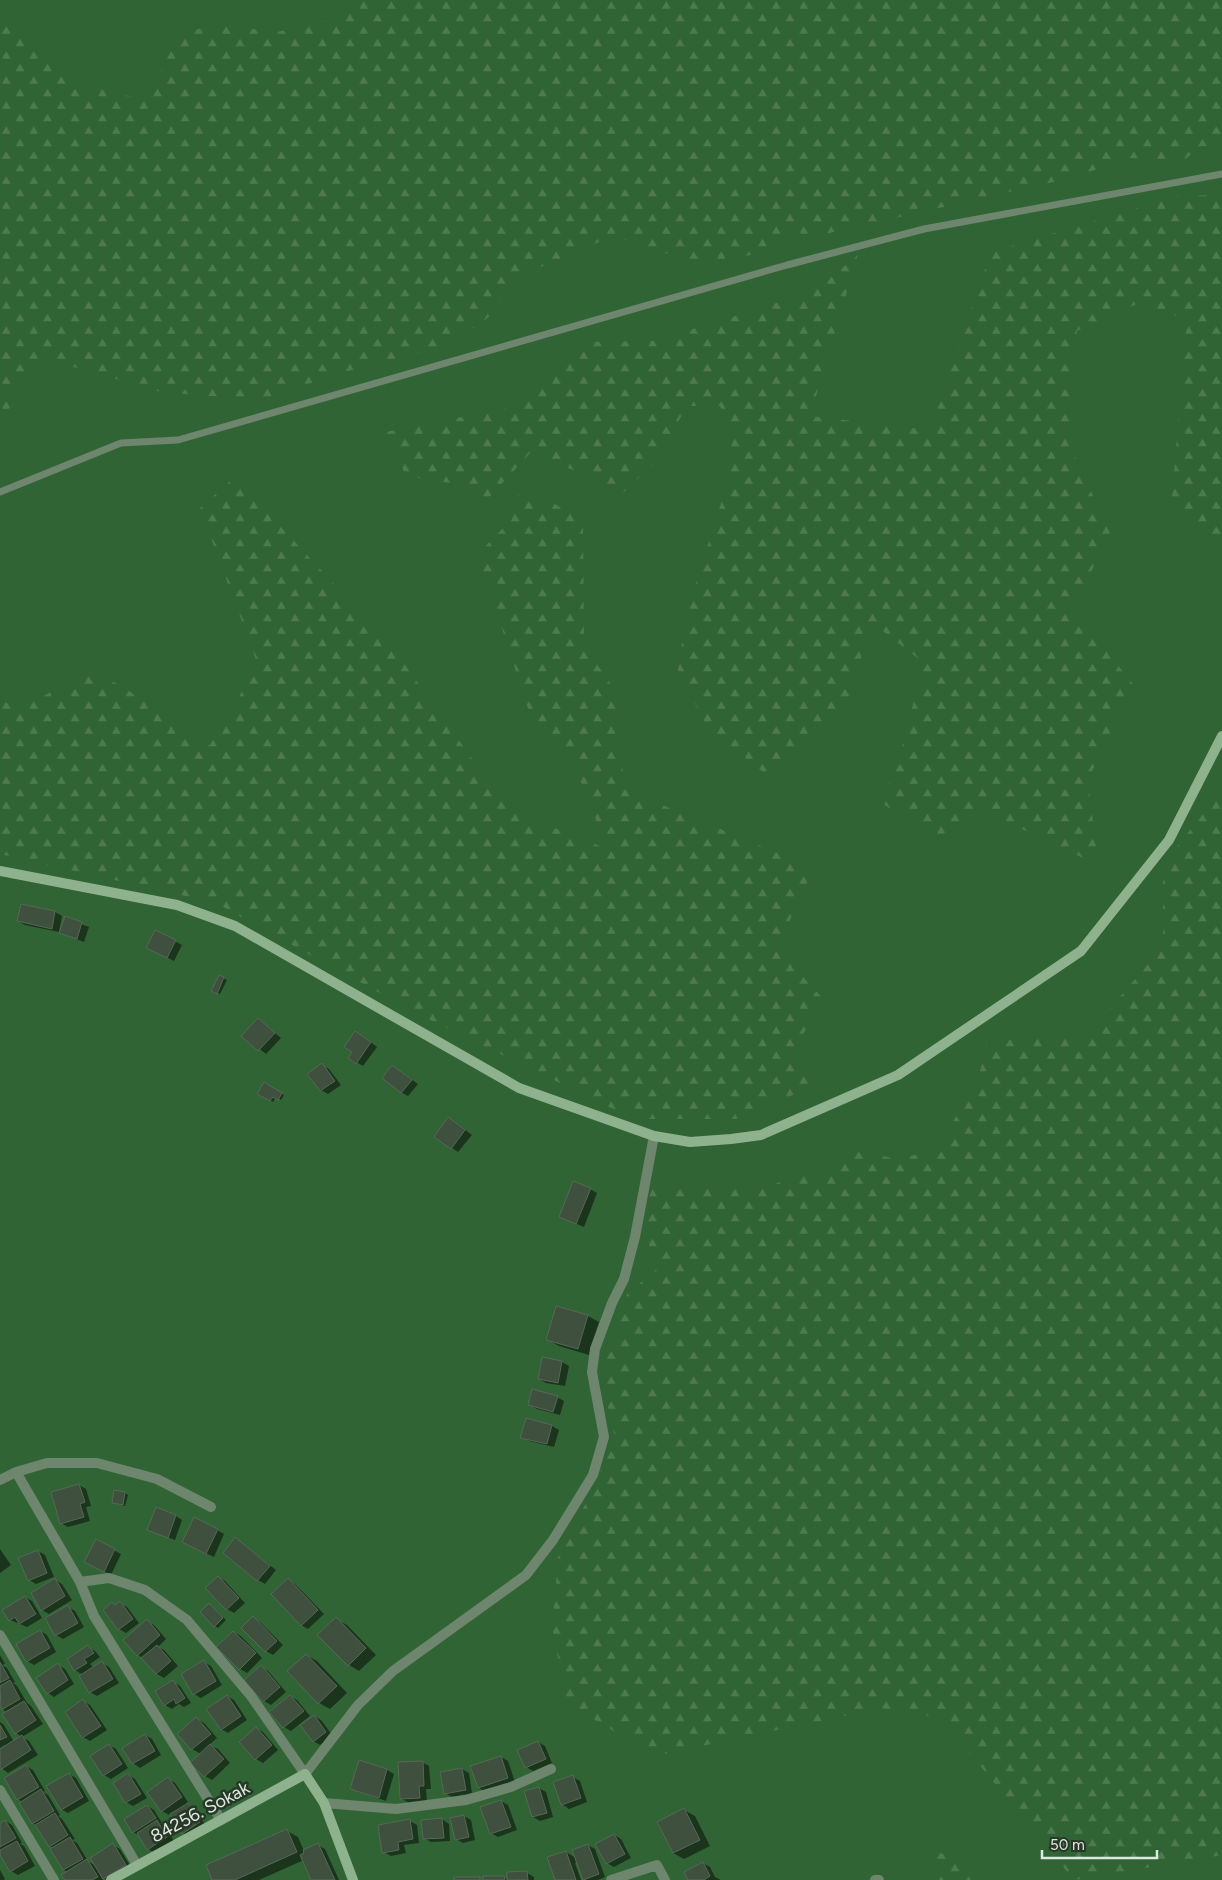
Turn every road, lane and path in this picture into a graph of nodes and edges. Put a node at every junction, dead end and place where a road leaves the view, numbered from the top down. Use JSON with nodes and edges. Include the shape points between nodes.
{"nodes":[{"id":1,"x":1222,"y":174,"type":"edge"},
{"id":2,"x":0,"y":492,"type":"edge"},
{"id":3,"x":1222,"y":736,"type":"edge"},
{"id":4,"x":0,"y":871,"type":"edge"},
{"id":5,"x":654,"y":1136,"type":"junction"},
{"id":6,"x":16,"y":1472,"type":"junction"},
{"id":7,"x":0,"y":1480,"type":"edge"},
{"id":8,"x":211,"y":1507,"type":"dead end"},
{"id":9,"x":80,"y":1582,"type":"junction"},
{"id":10,"x":0,"y":1635,"type":"edge"},
{"id":11,"x":551,"y":1768,"type":"dead end"},
{"id":12,"x":305,"y":1774,"type":"junction"},
{"id":13,"x":0,"y":1790,"type":"edge"},
{"id":14,"x":324,"y":1803,"type":"junction"},
{"id":15,"x":222,"y":1820,"type":"junction"},
{"id":16,"x":137,"y":1865,"type":"junction"},
{"id":17,"x":54,"y":1880,"type":"edge"},
{"id":18,"x":111,"y":1880,"type":"edge"},
{"id":19,"x":353,"y":1880,"type":"edge"},
{"id":20,"x":611,"y":1880,"type":"edge"},
{"id":21,"x":665,"y":1880,"type":"edge"}],
"edges":[{"from":1,"to":2,"type":"lane","via":[[924,229],[787,265],[178,440],[121,443]]},
{"from":3,"to":5,"type":"street","via":[[1169,840],[1081,951],[898,1075],[761,1135],[690,1142]]},
{"from":4,"to":5,"type":"street","via":[[177,905],[235,926],[519,1088]]},
{"from":5,"to":12,"type":"street","via":[[624,1279],[595,1349],[592,1372],[604,1437],[593,1474],[553,1540],[526,1575],[393,1671],[358,1705]]},
{"from":6,"to":7,"type":"street"},
{"from":6,"to":8,"type":"street","via":[[47,1463],[97,1463],[157,1479]]},
{"from":6,"to":9,"type":"street"},
{"from":9,"to":12,"type":"street","via":[[109,1578],[145,1590],[187,1620],[251,1696]]},
{"from":9,"to":15,"type":"street","via":[[94,1616]]},
{"from":10,"to":16,"type":"street"},
{"from":11,"to":14,"type":"street","via":[[511,1787],[466,1800],[396,1809]]},
{"from":12,"to":14,"type":"street"},
{"from":12,"to":15,"type":"street","name":"84256. Sokak"},
{"from":13,"to":17,"type":"street"},
{"from":14,"to":19,"type":"street"},
{"from":15,"to":16,"type":"street","name":"84256. Sokak"},
{"from":16,"to":18,"type":"street","name":"84256. Sokak"},
{"from":20,"to":21,"type":"street","via":[[657,1865]]}]}
